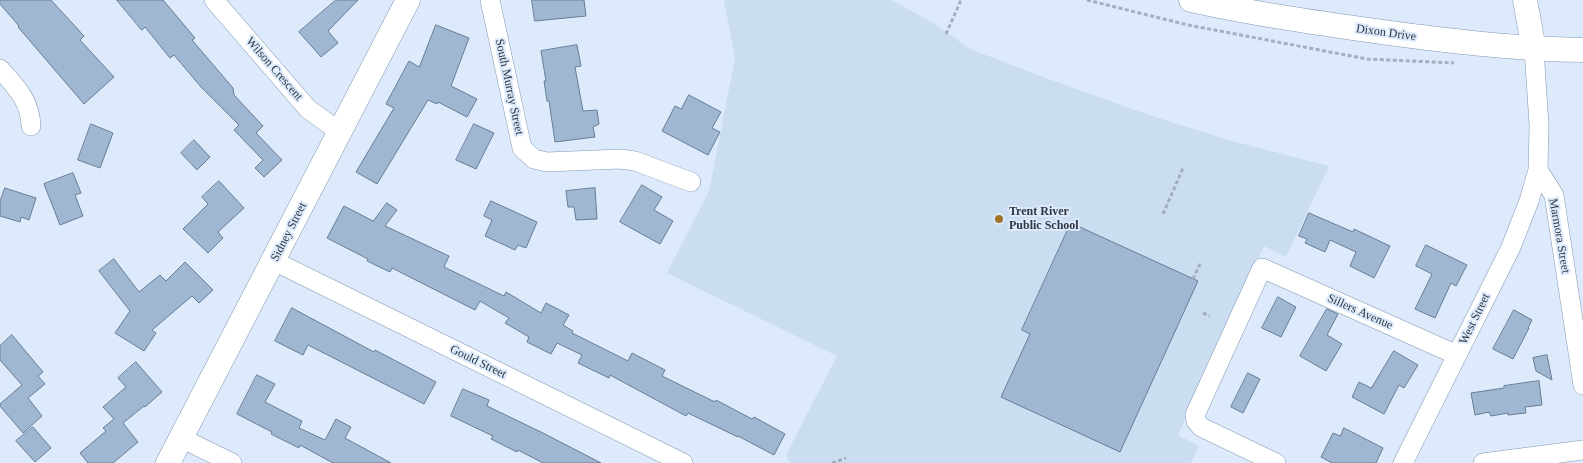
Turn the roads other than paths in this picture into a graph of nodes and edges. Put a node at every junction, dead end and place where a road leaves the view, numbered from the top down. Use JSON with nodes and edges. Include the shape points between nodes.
{"nodes":[{"id":1,"x":214,"y":0,"type":"edge"},
{"id":2,"x":408,"y":0,"type":"edge"},
{"id":3,"x":490,"y":0,"type":"edge"},
{"id":4,"x":1191,"y":0,"type":"edge"},
{"id":5,"x":1525,"y":0,"type":"edge"},
{"id":6,"x":1534,"y":49,"type":"junction"},
{"id":7,"x":1583,"y":50,"type":"edge"},
{"id":8,"x":0,"y":68,"type":"edge"},
{"id":9,"x":31,"y":126,"type":"dead end"},
{"id":10,"x":340,"y":132,"type":"junction"},
{"id":11,"x":1538,"y":170,"type":"junction"},
{"id":12,"x":691,"y":182,"type":"dead end"},
{"id":13,"x":274,"y":261,"type":"junction"},
{"id":14,"x":1457,"y":355,"type":"junction"},
{"id":15,"x":1583,"y":385,"type":"edge"},
{"id":16,"x":181,"y":438,"type":"junction"},
{"id":17,"x":1583,"y":450,"type":"edge"},
{"id":18,"x":168,"y":463,"type":"edge"},
{"id":19,"x":232,"y":463,"type":"edge"},
{"id":20,"x":683,"y":463,"type":"edge"},
{"id":21,"x":1276,"y":463,"type":"edge"},
{"id":22,"x":1405,"y":463,"type":"edge"},
{"id":23,"x":1483,"y":463,"type":"edge"}],
"edges":[{"from":1,"to":10,"type":"street","name":"Wilson Crescent","via":[[308,109]]},
{"from":2,"to":10,"type":"main road","name":"Sidney Street"},
{"from":3,"to":12,"type":"street","name":"South Murray Street","via":[[522,148],[534,159],[547,162],[635,161]]},
{"from":4,"to":6,"type":"main road","name":"Dixon Drive","via":[[1338,26]]},
{"from":5,"to":6,"type":"main road"},
{"from":6,"to":7,"type":"main road","name":"Dixon Drive"},
{"from":6,"to":11,"type":"street"},
{"from":8,"to":9,"type":"street","via":[[23,96]]},
{"from":10,"to":13,"type":"main road","name":"Sidney Street"},
{"from":11,"to":14,"type":"street","name":"West Street","via":[[1511,247]]},
{"from":11,"to":15,"type":"street","name":"Marmora Street","via":[[1554,195]]},
{"from":13,"to":16,"type":"main road","name":"Sidney Street"},
{"from":13,"to":20,"type":"street","name":"Gould Street"},
{"from":14,"to":21,"type":"street","name":"Sillers Avenue","via":[[1262,268],[1195,415],[1201,426]]},
{"from":14,"to":22,"type":"street","name":"West Street"},
{"from":16,"to":18,"type":"main road","name":"Sidney Street"},
{"from":16,"to":19,"type":"street"},
{"from":17,"to":23,"type":"street"}]}
